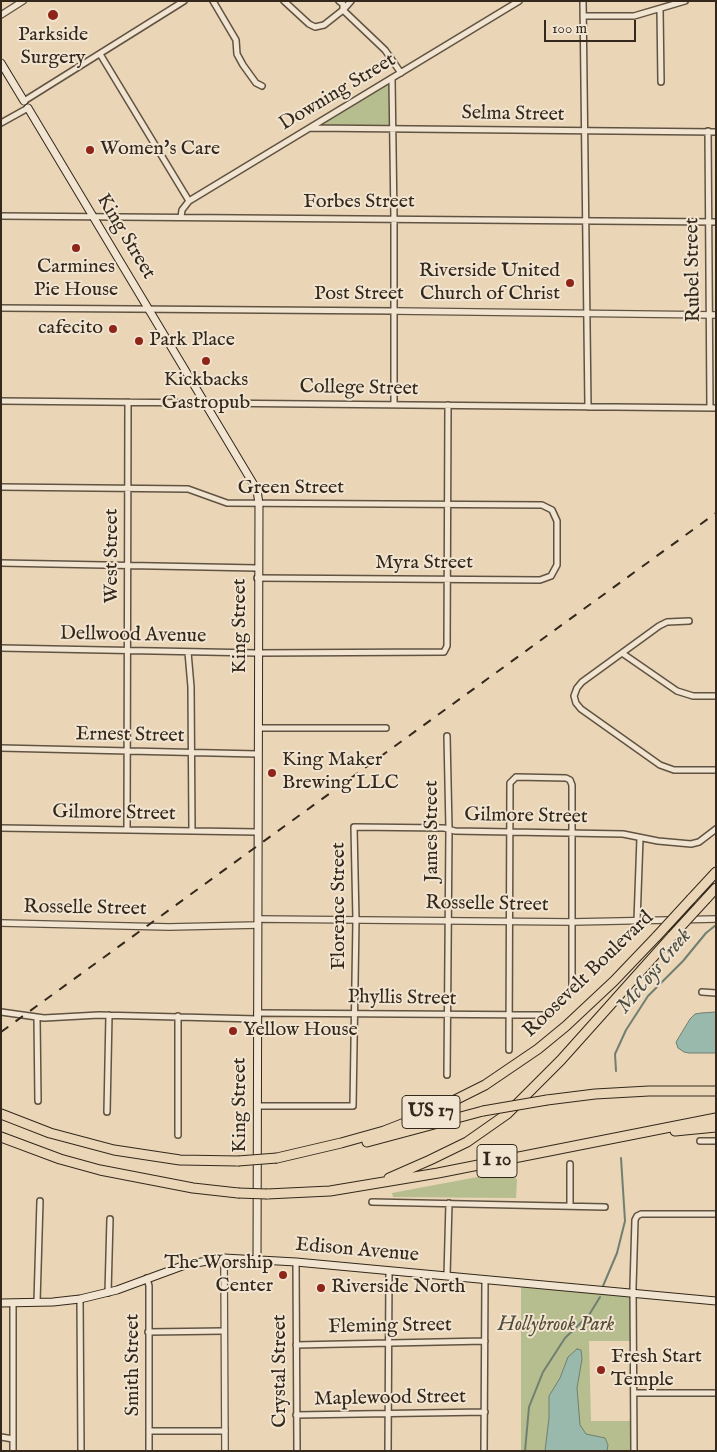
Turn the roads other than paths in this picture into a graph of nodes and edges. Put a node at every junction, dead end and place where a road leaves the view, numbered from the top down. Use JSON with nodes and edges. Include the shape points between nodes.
{"nodes":[{"id":1,"x":23,"y":1,"type":"edge"},
{"id":2,"x":184,"y":1,"type":"edge"},
{"id":3,"x":213,"y":1,"type":"edge"},
{"id":4,"x":284,"y":1,"type":"edge"},
{"id":5,"x":340,"y":1,"type":"edge"},
{"id":6,"x":351,"y":1,"type":"edge"},
{"id":7,"x":519,"y":1,"type":"edge"},
{"id":8,"x":583,"y":1,"type":"edge"},
{"id":9,"x":685,"y":1,"type":"edge"},
{"id":10,"x":660,"y":9,"type":"junction"},
{"id":11,"x":343,"y":10,"type":"junction"},
{"id":12,"x":1,"y":15,"type":"edge"},
{"id":13,"x":583,"y":16,"type":"junction"},
{"id":14,"x":100,"y":54,"type":"junction"},
{"id":15,"x":1,"y":63,"type":"edge"},
{"id":16,"x":401,"y":73,"type":"junction"},
{"id":17,"x":392,"y":79,"type":"junction"},
{"id":18,"x":661,"y":82,"type":"dead end"},
{"id":19,"x":262,"y":86,"type":"dead end"},
{"id":20,"x":26,"y":105,"type":"junction"},
{"id":21,"x":1,"y":124,"type":"edge"},
{"id":22,"x":310,"y":128,"type":"junction"},
{"id":23,"x":392,"y":129,"type":"junction"},
{"id":24,"x":584,"y":131,"type":"junction"},
{"id":25,"x":708,"y":132,"type":"junction"},
{"id":26,"x":716,"y":132,"type":"edge"},
{"id":27,"x":189,"y":200,"type":"junction"},
{"id":28,"x":1,"y":216,"type":"edge"},
{"id":29,"x":94,"y":216,"type":"junction"},
{"id":30,"x":181,"y":217,"type":"junction"},
{"id":31,"x":394,"y":219,"type":"junction"},
{"id":32,"x":585,"y":221,"type":"junction"},
{"id":33,"x":708,"y":222,"type":"junction"},
{"id":34,"x":716,"y":222,"type":"edge"},
{"id":35,"x":1,"y":308,"type":"edge"},
{"id":36,"x":150,"y":310,"type":"junction"},
{"id":37,"x":395,"y":311,"type":"junction"},
{"id":38,"x":586,"y":314,"type":"junction"},
{"id":39,"x":713,"y":314,"type":"edge"},
{"id":40,"x":1,"y":401,"type":"edge"},
{"id":41,"x":128,"y":402,"type":"junction"},
{"id":42,"x":206,"y":402,"type":"junction"},
{"id":43,"x":394,"y":405,"type":"junction"},
{"id":44,"x":448,"y":406,"type":"junction"},
{"id":45,"x":588,"y":406,"type":"junction"},
{"id":46,"x":713,"y":408,"type":"edge"},
{"id":47,"x":1,"y":487,"type":"edge"},
{"id":48,"x":129,"y":489,"type":"junction"},
{"id":49,"x":258,"y":504,"type":"junction"},
{"id":50,"x":448,"y":505,"type":"junction"},
{"id":51,"x":558,"y":539,"type":"joint"},
{"id":52,"x":1,"y":563,"type":"edge"},
{"id":53,"x":128,"y":566,"type":"junction"},
{"id":54,"x":258,"y":568,"type":"junction"},
{"id":55,"x":257,"y":578,"type":"junction"},
{"id":56,"x":447,"y":580,"type":"junction"},
{"id":57,"x":689,"y":621,"type":"dead end"},
{"id":58,"x":1,"y":648,"type":"edge"},
{"id":59,"x":128,"y":651,"type":"junction"},
{"id":60,"x":188,"y":652,"type":"junction"},
{"id":61,"x":258,"y":653,"type":"junction"},
{"id":62,"x":622,"y":653,"type":"junction"},
{"id":63,"x":716,"y":696,"type":"edge"},
{"id":64,"x":258,"y":728,"type":"junction"},
{"id":65,"x":386,"y":728,"type":"dead end"},
{"id":66,"x":448,"y":736,"type":"dead end"},
{"id":67,"x":1,"y":748,"type":"edge"},
{"id":68,"x":128,"y":752,"type":"junction"},
{"id":69,"x":191,"y":752,"type":"junction"},
{"id":70,"x":257,"y":754,"type":"junction"},
{"id":71,"x":716,"y":770,"type":"edge"},
{"id":72,"x":354,"y":827,"type":"joint"},
{"id":73,"x":1,"y":828,"type":"edge"},
{"id":74,"x":127,"y":829,"type":"junction"},
{"id":75,"x":449,"y":829,"type":"junction"},
{"id":76,"x":716,"y":829,"type":"edge"},
{"id":77,"x":192,"y":830,"type":"junction"},
{"id":78,"x":257,"y":832,"type":"junction"},
{"id":79,"x":510,"y":833,"type":"junction"},
{"id":80,"x":572,"y":833,"type":"junction"},
{"id":81,"x":640,"y":838,"type":"junction"},
{"id":82,"x":716,"y":872,"type":"edge"},
{"id":83,"x":716,"y":888,"type":"edge"},
{"id":84,"x":716,"y":919,"type":"edge"},
{"id":85,"x":356,"y":920,"type":"junction"},
{"id":86,"x":448,"y":921,"type":"junction"},
{"id":87,"x":637,"y":921,"type":"junction"},
{"id":88,"x":258,"y":922,"type":"junction"},
{"id":89,"x":509,"y":922,"type":"junction"},
{"id":90,"x":572,"y":922,"type":"junction"},
{"id":91,"x":1,"y":924,"type":"edge"},
{"id":92,"x":572,"y":990,"type":"dead end"},
{"id":93,"x":702,"y":992,"type":"dead end"},
{"id":94,"x":716,"y":992,"type":"edge"},
{"id":95,"x":1,"y":1012,"type":"edge"},
{"id":96,"x":355,"y":1013,"type":"junction"},
{"id":97,"x":447,"y":1014,"type":"junction"},
{"id":98,"x":109,"y":1015,"type":"junction"},
{"id":99,"x":509,"y":1015,"type":"junction"},
{"id":100,"x":546,"y":1015,"type":"dead end"},
{"id":101,"x":178,"y":1016,"type":"junction"},
{"id":102,"x":257,"y":1016,"type":"junction"},
{"id":103,"x":37,"y":1018,"type":"junction"},
{"id":104,"x":508,"y":1050,"type":"dead end"},
{"id":105,"x":447,"y":1075,"type":"dead end"},
{"id":106,"x":716,"y":1086,"type":"edge"},
{"id":107,"x":692,"y":1091,"type":"junction"},
{"id":108,"x":716,"y":1091,"type":"edge"},
{"id":109,"x":38,"y":1101,"type":"dead end"},
{"id":110,"x":257,"y":1106,"type":"junction"},
{"id":111,"x":107,"y":1112,"type":"dead end"},
{"id":112,"x":1,"y":1114,"type":"edge"},
{"id":113,"x":716,"y":1118,"type":"edge"},
{"id":114,"x":716,"y":1127,"type":"edge"},
{"id":115,"x":178,"y":1135,"type":"dead end"},
{"id":116,"x":623,"y":1136,"type":"junction"},
{"id":117,"x":1,"y":1137,"type":"edge"},
{"id":118,"x":700,"y":1141,"type":"dead end"},
{"id":119,"x":716,"y":1141,"type":"edge"},
{"id":120,"x":278,"y":1158,"type":"junction"},
{"id":121,"x":570,"y":1164,"type":"dead end"},
{"id":122,"x":370,"y":1185,"type":"junction"},
{"id":123,"x":40,"y":1201,"type":"dead end"},
{"id":124,"x":372,"y":1202,"type":"dead end"},
{"id":125,"x":449,"y":1203,"type":"junction"},
{"id":126,"x":570,"y":1206,"type":"junction"},
{"id":127,"x":605,"y":1207,"type":"dead end"},
{"id":128,"x":716,"y":1214,"type":"edge"},
{"id":129,"x":110,"y":1219,"type":"dead end"},
{"id":130,"x":224,"y":1258,"type":"junction"},
{"id":131,"x":257,"y":1259,"type":"junction"},
{"id":132,"x":296,"y":1262,"type":"junction"},
{"id":133,"x":389,"y":1271,"type":"junction"},
{"id":134,"x":447,"y":1276,"type":"junction"},
{"id":135,"x":147,"y":1278,"type":"junction"},
{"id":136,"x":485,"y":1280,"type":"junction"},
{"id":137,"x":108,"y":1293,"type":"junction"},
{"id":138,"x":633,"y":1294,"type":"junction"},
{"id":139,"x":80,"y":1299,"type":"junction"},
{"id":140,"x":716,"y":1301,"type":"edge"},
{"id":141,"x":37,"y":1302,"type":"junction"},
{"id":142,"x":1,"y":1303,"type":"edge"},
{"id":143,"x":13,"y":1303,"type":"junction"},
{"id":144,"x":224,"y":1331,"type":"junction"},
{"id":145,"x":148,"y":1332,"type":"junction"},
{"id":146,"x":485,"y":1341,"type":"junction"},
{"id":147,"x":389,"y":1342,"type":"junction"},
{"id":148,"x":296,"y":1345,"type":"junction"},
{"id":149,"x":634,"y":1393,"type":"junction"},
{"id":150,"x":716,"y":1393,"type":"edge"},
{"id":151,"x":388,"y":1412,"type":"junction"},
{"id":152,"x":485,"y":1412,"type":"junction"},
{"id":153,"x":296,"y":1415,"type":"junction"},
{"id":154,"x":149,"y":1431,"type":"junction"},
{"id":155,"x":225,"y":1431,"type":"junction"},
{"id":156,"x":1,"y":1437,"type":"edge"},
{"id":157,"x":13,"y":1439,"type":"junction"},
{"id":158,"x":13,"y":1451,"type":"edge"},
{"id":159,"x":81,"y":1451,"type":"edge"},
{"id":160,"x":150,"y":1451,"type":"edge"},
{"id":161,"x":225,"y":1451,"type":"edge"},
{"id":162,"x":297,"y":1451,"type":"edge"},
{"id":163,"x":388,"y":1451,"type":"edge"},
{"id":164,"x":484,"y":1451,"type":"edge"},
{"id":165,"x":634,"y":1451,"type":"edge"}],
"edges":[{"from":1,"to":12,"type":"street"},
{"from":2,"to":14,"type":"street"},
{"from":3,"to":19,"type":"street","via":[[236,40],[242,65]]},
{"from":4,"to":11,"type":"street","via":[[315,27],[324,25]]},
{"from":5,"to":11,"type":"street"},
{"from":6,"to":11,"type":"street"},
{"from":7,"to":16,"type":"street","name":"Downing Street"},
{"from":8,"to":13,"type":"street"},
{"from":9,"to":10,"type":"street"},
{"from":10,"to":13,"type":"street","via":[[634,16]]},
{"from":10,"to":18,"type":"street"},
{"from":11,"to":16,"type":"street","via":[[385,50]]},
{"from":13,"to":24,"type":"street"},
{"from":14,"to":20,"type":"street"},
{"from":14,"to":27,"type":"street"},
{"from":15,"to":20,"type":"main road","name":"King Street"},
{"from":16,"to":17,"type":"street","name":"Downing Street"},
{"from":17,"to":22,"type":"street","name":"Downing Street"},
{"from":17,"to":23,"type":"street"},
{"from":20,"to":21,"type":"street"},
{"from":20,"to":29,"type":"main road","name":"King Street"},
{"from":22,"to":23,"type":"street","name":"Selma Street"},
{"from":22,"to":27,"type":"street","name":"Downing Street"},
{"from":23,"to":24,"type":"street","name":"Selma Street"},
{"from":23,"to":31,"type":"street"},
{"from":24,"to":25,"type":"street","name":"Selma Street"},
{"from":24,"to":32,"type":"street"},
{"from":25,"to":26,"type":"street","name":"Selma Street"},
{"from":25,"to":33,"type":"street","name":"Rubel Street"},
{"from":27,"to":30,"type":"street"},
{"from":28,"to":29,"type":"street","name":"Forbes Street"},
{"from":29,"to":30,"type":"street","name":"Forbes Street"},
{"from":29,"to":36,"type":"main road","name":"King Street"},
{"from":30,"to":31,"type":"street","name":"Forbes Street"},
{"from":31,"to":32,"type":"street","name":"Forbes Street"},
{"from":31,"to":37,"type":"street"},
{"from":32,"to":33,"type":"street","name":"Forbes Street"},
{"from":32,"to":38,"type":"street"},
{"from":33,"to":34,"type":"street","name":"Forbes Street"},
{"from":33,"to":39,"type":"street","name":"Rubel Street"},
{"from":35,"to":36,"type":"street","name":"Post Street"},
{"from":36,"to":37,"type":"street","name":"Post Street"},
{"from":36,"to":42,"type":"main road","name":"King Street"},
{"from":37,"to":38,"type":"street","name":"Post Street"},
{"from":37,"to":43,"type":"street"},
{"from":38,"to":39,"type":"street","name":"Post Street"},
{"from":38,"to":45,"type":"street"},
{"from":39,"to":46,"type":"street","name":"Rubel Street"},
{"from":40,"to":41,"type":"street","name":"College Street"},
{"from":41,"to":42,"type":"street","name":"College Street"},
{"from":41,"to":48,"type":"street","name":"West Street"},
{"from":42,"to":43,"type":"street","name":"College Street"},
{"from":42,"to":49,"type":"main road","name":"King Street","via":[[253,482]]},
{"from":43,"to":44,"type":"street","name":"College Street"},
{"from":44,"to":45,"type":"street","name":"College Street"},
{"from":44,"to":50,"type":"street"},
{"from":45,"to":46,"type":"street","name":"College Street"},
{"from":47,"to":48,"type":"street","name":"Green Street"},
{"from":48,"to":49,"type":"street","name":"Green Street","via":[[188,489],[227,503]]},
{"from":48,"to":53,"type":"street","name":"West Street"},
{"from":49,"to":50,"type":"street","name":"Green Street"},
{"from":49,"to":54,"type":"main road","name":"King Street"},
{"from":50,"to":51,"type":"street","name":"Green Street","via":[[547,506],[555,514]]},
{"from":50,"to":56,"type":"street"},
{"from":51,"to":56,"type":"street","name":"Myra Street","via":[[557,565],[546,579]]},
{"from":52,"to":53,"type":"street"},
{"from":53,"to":54,"type":"street"},
{"from":53,"to":59,"type":"street","name":"West Street"},
{"from":54,"to":55,"type":"main road","name":"King Street"},
{"from":55,"to":56,"type":"street","name":"Myra Street"},
{"from":55,"to":61,"type":"main road","name":"King Street"},
{"from":56,"to":61,"type":"street","name":"Dellwood Avenue","via":[[447,646],[444,652]]},
{"from":57,"to":62,"type":"street","via":[[667,622]]},
{"from":58,"to":59,"type":"street","name":"Dellwood Avenue"},
{"from":59,"to":60,"type":"street","name":"Dellwood Avenue"},
{"from":59,"to":68,"type":"street","name":"West Street"},
{"from":60,"to":61,"type":"street","name":"Dellwood Avenue"},
{"from":60,"to":69,"type":"street"},
{"from":61,"to":64,"type":"main road","name":"King Street"},
{"from":62,"to":63,"type":"street","via":[[677,691],[693,696]]},
{"from":62,"to":71,"type":"street","via":[[579,685],[574,696],[576,703],[660,765],[674,770]]},
{"from":64,"to":65,"type":"street"},
{"from":64,"to":70,"type":"main road","name":"King Street"},
{"from":66,"to":75,"type":"street","name":"James Street"},
{"from":67,"to":68,"type":"street","name":"Ernest Street"},
{"from":68,"to":69,"type":"street","name":"Ernest Street"},
{"from":68,"to":74,"type":"street","name":"West Street"},
{"from":69,"to":70,"type":"street","name":"Ernest Street"},
{"from":69,"to":77,"type":"street"},
{"from":70,"to":78,"type":"main road","name":"King Street"},
{"from":72,"to":75,"type":"street","name":"Gilmore Street"},
{"from":72,"to":85,"type":"street","name":"Florence Street"},
{"from":73,"to":74,"type":"street","name":"Gilmore Street"},
{"from":74,"to":77,"type":"street","name":"Gilmore Street"},
{"from":75,"to":79,"type":"street","name":"Gilmore Street"},
{"from":75,"to":86,"type":"street","name":"James Street"},
{"from":76,"to":81,"type":"street","name":"Gilmore Street","via":[[696,843]]},
{"from":77,"to":78,"type":"street","name":"Gilmore Street"},
{"from":78,"to":88,"type":"main road","name":"King Street"},
{"from":79,"to":80,"type":"street","name":"Gilmore Street"},
{"from":79,"to":80,"type":"street","via":[[510,783],[516,777],[570,780]]},
{"from":79,"to":89,"type":"street"},
{"from":80,"to":81,"type":"street","name":"Gilmore Street","via":[[623,834]]},
{"from":80,"to":90,"type":"street"},
{"from":81,"to":87,"type":"street"},
{"from":82,"to":120,"type":"highway","name":"Roosevelt Boulevard","number":"US 17","bridge":true,"via":[[614,981],[566,1026],[485,1085],[384,1131]]},
{"from":83,"to":122,"type":"highway","name":"Roosevelt Boulevard","number":"US 17","bridge":true,"via":[[561,1060],[507,1114],[467,1142]]},
{"from":84,"to":87,"type":"street","name":"Rosselle Street"},
{"from":85,"to":86,"type":"street","name":"Rosselle Street"},
{"from":85,"to":88,"type":"street","name":"Rosselle Street"},
{"from":85,"to":96,"type":"street","name":"Florence Street"},
{"from":86,"to":89,"type":"street","name":"Rosselle Street"},
{"from":86,"to":97,"type":"street","name":"James Street"},
{"from":87,"to":90,"type":"street","name":"Rosselle Street"},
{"from":88,"to":91,"type":"street","name":"Rosselle Street","via":[[169,927]]},
{"from":88,"to":102,"type":"main road","name":"King Street"},
{"from":89,"to":90,"type":"street","name":"Rosselle Street"},
{"from":89,"to":99,"type":"street"},
{"from":90,"to":92,"type":"street"},
{"from":93,"to":94,"type":"street"},
{"from":95,"to":103,"type":"street","name":"Phyllis Street"},
{"from":96,"to":97,"type":"street","name":"Phyllis Street"},
{"from":96,"to":102,"type":"street","name":"Phyllis Street"},
{"from":96,"to":110,"type":"street","name":"Florence Street","via":[[353,1106]]},
{"from":97,"to":99,"type":"street","name":"Phyllis Street"},
{"from":97,"to":105,"type":"street","name":"James Street"},
{"from":98,"to":101,"type":"street","name":"Phyllis Street"},
{"from":98,"to":103,"type":"street","name":"Phyllis Street"},
{"from":98,"to":111,"type":"street"},
{"from":99,"to":100,"type":"street","name":"Phyllis Street"},
{"from":99,"to":104,"type":"street"},
{"from":101,"to":102,"type":"street","name":"Phyllis Street"},
{"from":101,"to":115,"type":"street"},
{"from":102,"to":110,"type":"main road","name":"King Street"},
{"from":103,"to":109,"type":"street"},
{"from":106,"to":107,"type":"highway"},
{"from":107,"to":108,"type":"highway"},
{"from":107,"to":120,"type":"highway","bridge":true,"via":[[595,1094],[547,1100],[483,1111],[350,1146]]},
{"from":110,"to":131,"type":"main road","name":"King Street"},
{"from":112,"to":120,"type":"highway","bridge":true,"via":[[50,1133],[114,1150],[180,1160]]},
{"from":113,"to":116,"type":"highway","number":"I 10"},
{"from":114,"to":116,"type":"highway"},
{"from":116,"to":122,"type":"highway","number":"I 10"},
{"from":117,"to":122,"type":"highway","number":"I 10","bridge":true,"via":[[100,1170],[182,1186],[267,1194]]},
{"from":118,"to":119,"type":"street"},
{"from":121,"to":126,"type":"street"},
{"from":123,"to":141,"type":"street"},
{"from":124,"to":125,"type":"street"},
{"from":125,"to":126,"type":"street"},
{"from":125,"to":134,"type":"street"},
{"from":126,"to":127,"type":"street"},
{"from":128,"to":138,"type":"street","via":[[637,1216],[634,1225]]},
{"from":129,"to":137,"type":"street"},
{"from":130,"to":131,"type":"main road","name":"Edison Avenue"},
{"from":130,"to":135,"type":"main road","name":"Edison Avenue","via":[[186,1265]]},
{"from":130,"to":144,"type":"street"},
{"from":131,"to":132,"type":"main road","name":"Edison Avenue"},
{"from":132,"to":133,"type":"main road","name":"Edison Avenue"},
{"from":132,"to":148,"type":"street","name":"Crystal Street"},
{"from":133,"to":134,"type":"main road","name":"Edison Avenue"},
{"from":133,"to":147,"type":"street"},
{"from":134,"to":136,"type":"main road","name":"Edison Avenue"},
{"from":135,"to":137,"type":"main road","name":"Edison Avenue"},
{"from":135,"to":145,"type":"street","name":"Smith Street"},
{"from":136,"to":138,"type":"main road","name":"Edison Avenue"},
{"from":136,"to":146,"type":"street"},
{"from":137,"to":139,"type":"main road","name":"Edison Avenue"},
{"from":138,"to":140,"type":"main road","name":"Edison Avenue"},
{"from":138,"to":149,"type":"street"},
{"from":139,"to":141,"type":"main road","name":"Edison Avenue"},
{"from":139,"to":159,"type":"street"},
{"from":141,"to":143,"type":"main road","name":"Edison Avenue"},
{"from":142,"to":143,"type":"main road","name":"Edison Avenue"},
{"from":143,"to":157,"type":"street"},
{"from":144,"to":145,"type":"street"},
{"from":144,"to":155,"type":"street"},
{"from":145,"to":154,"type":"street","name":"Smith Street"},
{"from":146,"to":147,"type":"street","name":"Fleming Street"},
{"from":146,"to":152,"type":"street"},
{"from":147,"to":148,"type":"street","name":"Fleming Street"},
{"from":147,"to":151,"type":"street"},
{"from":148,"to":153,"type":"street","name":"Crystal Street"},
{"from":149,"to":150,"type":"street"},
{"from":149,"to":165,"type":"street"},
{"from":151,"to":152,"type":"street","name":"Maplewood Street"},
{"from":151,"to":153,"type":"street","name":"Maplewood Street"},
{"from":151,"to":163,"type":"street"},
{"from":152,"to":164,"type":"street"},
{"from":153,"to":162,"type":"street","name":"Crystal Street"},
{"from":154,"to":155,"type":"street"},
{"from":154,"to":160,"type":"street","name":"Smith Street"},
{"from":155,"to":161,"type":"street"},
{"from":156,"to":157,"type":"street"},
{"from":157,"to":158,"type":"street"}]}
